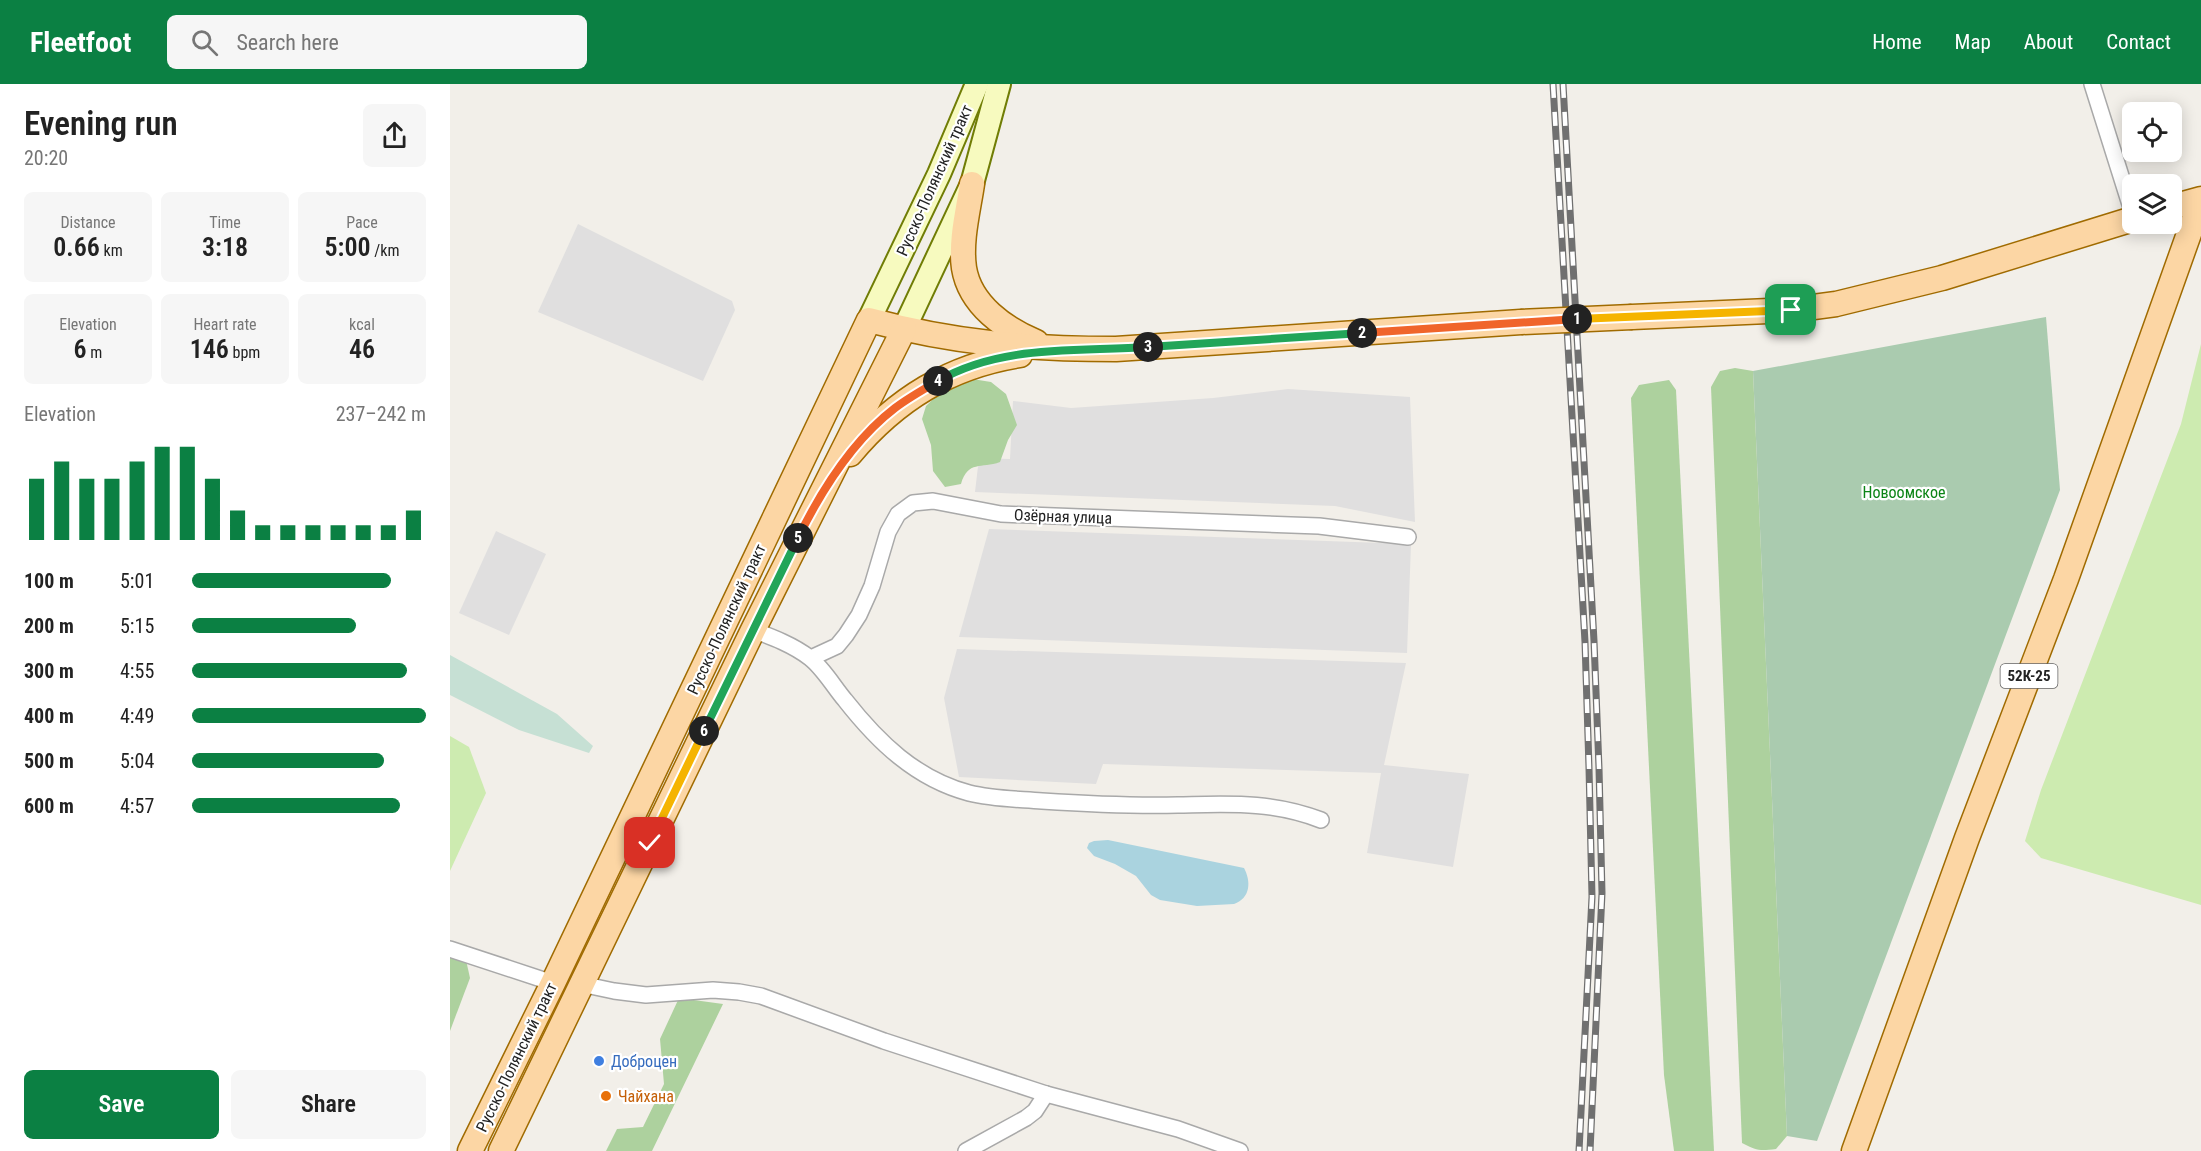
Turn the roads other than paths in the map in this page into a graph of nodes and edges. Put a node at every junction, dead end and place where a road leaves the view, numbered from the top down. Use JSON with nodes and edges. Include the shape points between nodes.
{"nodes":[{"id":1,"x":977,"y":84,"type":"edge"},
{"id":2,"x":999,"y":84,"type":"edge"},
{"id":3,"x":2092,"y":84,"type":"edge"},
{"id":4,"x":2122,"y":179,"type":"edge"},
{"id":5,"x":972,"y":184,"type":"junction"},
{"id":6,"x":2201,"y":200,"type":"edge"},
{"id":7,"x":2182,"y":205,"type":"edge"},
{"id":8,"x":2122,"y":222,"type":"edge"},
{"id":9,"x":869,"y":320,"type":"junction"},
{"id":10,"x":904,"y":329,"type":"junction"},
{"id":11,"x":1052,"y":349,"type":"junction"},
{"id":12,"x":816,"y":502,"type":"junction"},
{"id":13,"x":1408,"y":537,"type":"dead end"},
{"id":14,"x":753,"y":630,"type":"junction"},
{"id":15,"x":811,"y":658,"type":"junction"},
{"id":16,"x":1321,"y":820,"type":"dead end"},
{"id":17,"x":450,"y":949,"type":"edge"},
{"id":18,"x":552,"y":983,"type":"junction"},
{"id":19,"x":581,"y":984,"type":"junction"},
{"id":20,"x":1046,"y":1094,"type":"junction"},
{"id":21,"x":470,"y":1151,"type":"edge"},
{"id":22,"x":501,"y":1151,"type":"edge"},
{"id":23,"x":966,"y":1151,"type":"edge"},
{"id":24,"x":1240,"y":1151,"type":"edge"},
{"id":25,"x":1854,"y":1151,"type":"edge"}],
"edges":[{"from":1,"to":9,"type":"main road","name":"Русско-Полянский тракт"},
{"from":2,"to":5,"type":"main road","name":"Русско-Полянский тракт"},
{"from":3,"to":4,"type":"street"},
{"from":5,"to":10,"type":"main road","name":"Русско-Полянский тракт"},
{"from":5,"to":11,"type":"main road","via":[[963,241],[964,269],[972,290],[988,313],[1008,329]]},
{"from":6,"to":7,"type":"main road"},
{"from":6,"to":25,"type":"main road","number":"52К-25"},
{"from":8,"to":11,"type":"main road","bridge":true,"via":[[1942,278],[1836,304],[1791,310],[1521,322],[1116,349]]},
{"from":9,"to":10,"type":"main road"},
{"from":9,"to":18,"type":"main road","name":"Русско-Полянский тракт"},
{"from":10,"to":11,"type":"main road","via":[[989,345]]},
{"from":10,"to":12,"type":"main road","name":"Русско-Полянский тракт"},
{"from":11,"to":12,"type":"main road","via":[[994,359],[947,376],[921,391],[874,427]]},
{"from":12,"to":14,"type":"main road","name":"Русско-Полянский тракт"},
{"from":13,"to":15,"type":"street","name":"Озёрная улица","via":[[1319,526],[1001,514],[933,501],[913,503],[898,514],[888,532],[872,586],[846,635],[837,646]]},
{"from":14,"to":15,"type":"street","via":[[781,640]]},
{"from":14,"to":19,"type":"main road","name":"Русско-Полянский тракт"},
{"from":15,"to":16,"type":"street","via":[[869,730],[896,755],[920,772],[971,794],[1093,805],[1265,805]]},
{"from":17,"to":18,"type":"street"},
{"from":18,"to":21,"type":"main road","name":"Русско-Полянский тракт"},
{"from":19,"to":20,"type":"street","via":[[646,995],[713,990],[761,996]]},
{"from":19,"to":22,"type":"main road","name":"Русско-Полянский тракт"},
{"from":20,"to":23,"type":"street","via":[[1026,1118]]},
{"from":20,"to":24,"type":"street","via":[[1178,1129]]}]}
